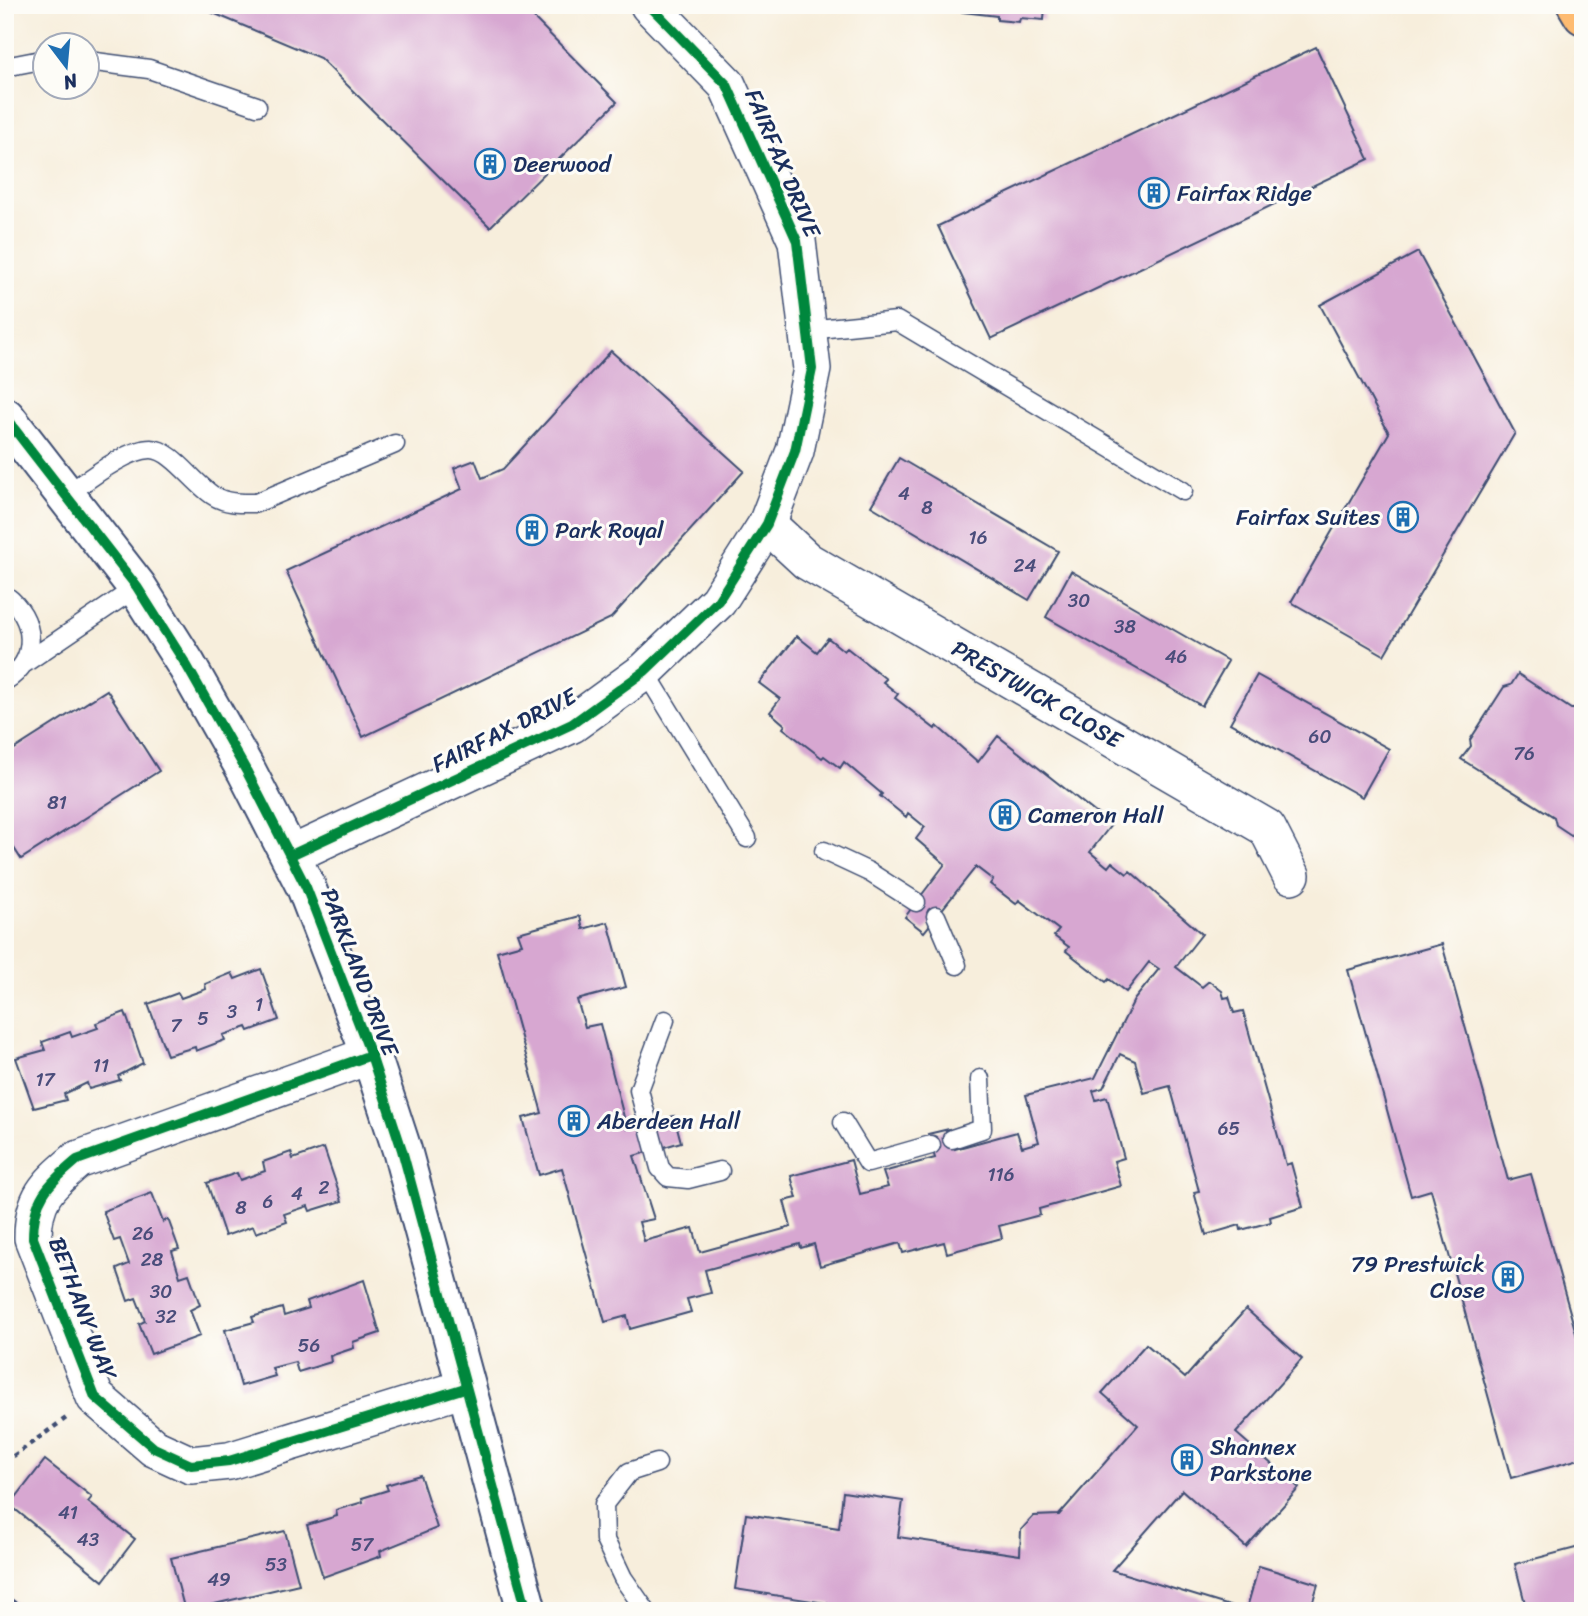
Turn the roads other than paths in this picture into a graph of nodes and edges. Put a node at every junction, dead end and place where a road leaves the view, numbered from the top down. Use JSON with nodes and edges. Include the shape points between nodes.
{"nodes":[{"id":1,"x":649,"y":5,"type":"edge"},
{"id":2,"x":1577,"y":5,"type":"edge"},
{"id":3,"x":1583,"y":15,"type":"edge"},
{"id":4,"x":32,"y":62,"type":"edge"},
{"id":5,"x":102,"y":63,"type":"edge"},
{"id":6,"x":5,"y":67,"type":"edge"},
{"id":7,"x":257,"y":106,"type":"dead end"},
{"id":8,"x":808,"y":330,"type":"junction"},
{"id":9,"x":5,"y":417,"type":"edge"},
{"id":10,"x":395,"y":444,"type":"dead end"},
{"id":11,"x":1184,"y":491,"type":"dead end"},
{"id":12,"x":66,"y":495,"type":"junction"},
{"id":13,"x":767,"y":524,"type":"junction"},
{"id":14,"x":137,"y":587,"type":"junction"},
{"id":15,"x":5,"y":595,"type":"edge"},
{"id":16,"x":25,"y":663,"type":"junction"},
{"id":17,"x":645,"y":671,"type":"junction"},
{"id":18,"x":5,"y":681,"type":"edge"},
{"id":19,"x":747,"y":838,"type":"dead end"},
{"id":20,"x":824,"y":851,"type":"dead end"},
{"id":21,"x":292,"y":855,"type":"junction"},
{"id":22,"x":1291,"y":875,"type":"dead end"},
{"id":23,"x":916,"y":902,"type":"dead end"},
{"id":24,"x":936,"y":916,"type":"dead end"},
{"id":25,"x":957,"y":965,"type":"dead end"},
{"id":26,"x":665,"y":1020,"type":"dead end"},
{"id":27,"x":371,"y":1055,"type":"junction"},
{"id":28,"x":980,"y":1079,"type":"dead end"},
{"id":29,"x":843,"y":1122,"type":"dead end"},
{"id":30,"x":952,"y":1139,"type":"dead end"},
{"id":31,"x":931,"y":1145,"type":"dead end"},
{"id":32,"x":720,"y":1171,"type":"dead end"},
{"id":33,"x":465,"y":1388,"type":"junction"},
{"id":34,"x":657,"y":1463,"type":"dead end"},
{"id":35,"x":527,"y":1611,"type":"edge"},
{"id":36,"x":646,"y":1611,"type":"edge"}],
"edges":[{"from":1,"to":8,"type":"street","name":"FAIRFAX DRIVE","via":[[727,85],[797,241]]},
{"from":2,"to":3,"type":"highway"},
{"from":4,"to":6,"type":"lane"},
{"from":5,"to":7,"type":"lane","via":[[149,69]]},
{"from":8,"to":11,"type":"lane","via":[[897,321]]},
{"from":8,"to":13,"type":"street","name":"FAIRFAX DRIVE","via":[[812,369],[795,451]]},
{"from":9,"to":12,"type":"street","name":"PARKLAND DRIVE"},
{"from":10,"to":12,"type":"lane","via":[[256,503],[232,503],[215,496],[165,452],[150,449],[120,459]]},
{"from":12,"to":14,"type":"street","name":"PARKLAND DRIVE"},
{"from":13,"to":17,"type":"street","name":"FAIRFAX DRIVE","via":[[718,601]]},
{"from":13,"to":22,"type":"street","name":"PRESTWICK CLOSE","via":[[807,561],[1268,828]]},
{"from":14,"to":16,"type":"lane"},
{"from":14,"to":21,"type":"street","name":"PARKLAND DRIVE","via":[[187,666]]},
{"from":15,"to":16,"type":"lane","via":[[27,619],[31,634]]},
{"from":16,"to":18,"type":"lane"},
{"from":17,"to":19,"type":"lane"},
{"from":17,"to":21,"type":"street","name":"FAIRFAX DRIVE","via":[[572,724]]},
{"from":20,"to":23,"type":"lane"},
{"from":21,"to":27,"type":"street","name":"PARKLAND DRIVE"},
{"from":24,"to":25,"type":"lane"},
{"from":26,"to":32,"type":"lane","via":[[639,1090],[660,1168],[668,1177],[688,1179]]},
{"from":27,"to":33,"type":"street","name":"PARKLAND DRIVE","via":[[402,1150]]},
{"from":27,"to":33,"type":"street","name":"BETHANY WAY","via":[[77,1160],[45,1188],[33,1214],[33,1238],[95,1397],[155,1448],[191,1465],[229,1461]]},
{"from":28,"to":30,"type":"lane","via":[[982,1129]]},
{"from":29,"to":31,"type":"lane","via":[[868,1163]]},
{"from":33,"to":35,"type":"street","name":"PARKLAND DRIVE"},
{"from":34,"to":36,"type":"lane","via":[[629,1472],[604,1504],[605,1540]]}]}
